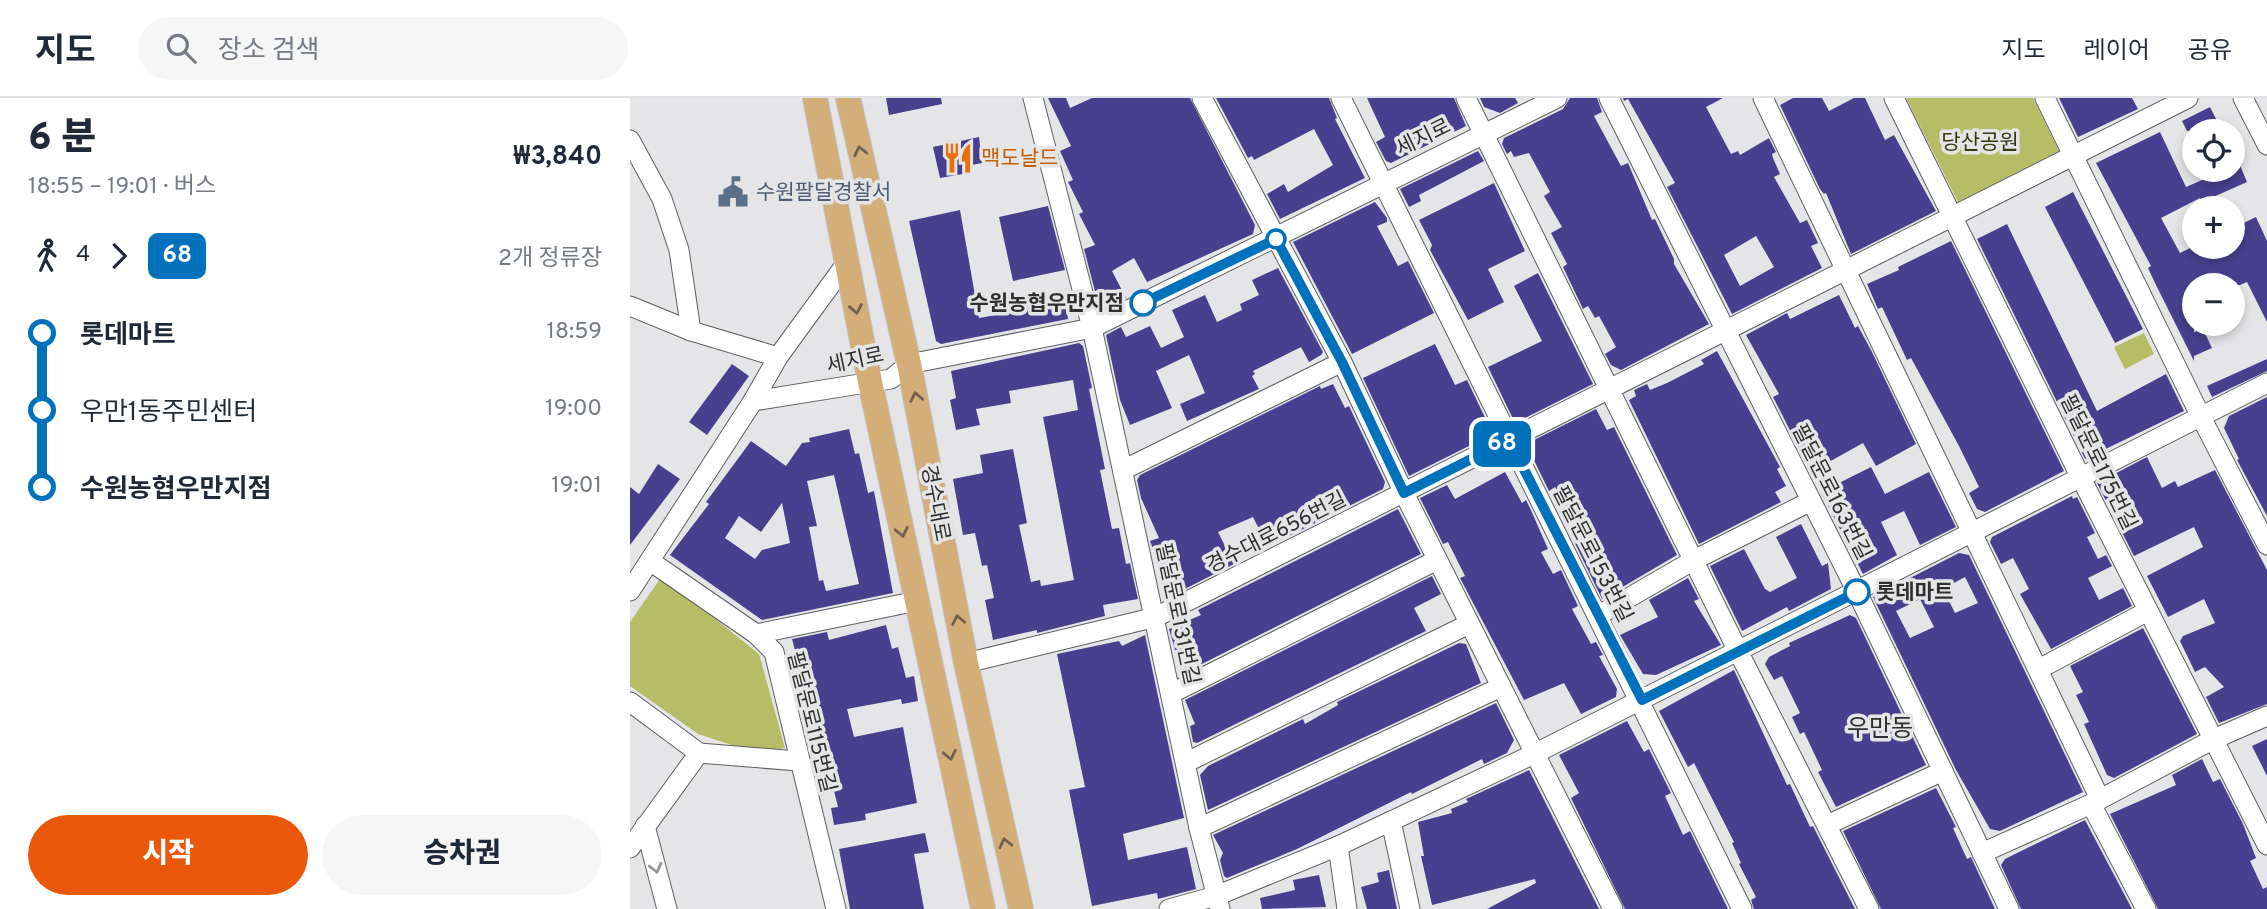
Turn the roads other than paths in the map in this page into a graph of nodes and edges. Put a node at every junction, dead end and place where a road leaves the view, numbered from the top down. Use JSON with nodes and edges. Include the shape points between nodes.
{"nodes":[{"id":1,"x":815,"y":98,"type":"edge"},
{"id":2,"x":848,"y":98,"type":"edge"},
{"id":3,"x":1034,"y":98,"type":"edge"},
{"id":4,"x":1202,"y":98,"type":"edge"},
{"id":5,"x":1341,"y":98,"type":"edge"},
{"id":6,"x":1466,"y":98,"type":"edge"},
{"id":7,"x":1557,"y":98,"type":"edge"},
{"id":8,"x":1609,"y":98,"type":"edge"},
{"id":9,"x":1763,"y":98,"type":"edge"},
{"id":10,"x":1894,"y":98,"type":"edge"},
{"id":11,"x":2045,"y":98,"type":"edge"},
{"id":12,"x":2188,"y":98,"type":"edge"},
{"id":13,"x":2243,"y":98,"type":"edge"},
{"id":14,"x":1483,"y":134,"type":"junction"},
{"id":15,"x":630,"y":140,"type":"edge"},
{"id":16,"x":2267,"y":145,"type":"edge"},
{"id":17,"x":2073,"y":156,"type":"junction"},
{"id":18,"x":1382,"y":182,"type":"junction"},
{"id":19,"x":1953,"y":216,"type":"junction"},
{"id":20,"x":1276,"y":239,"type":"junction"},
{"id":21,"x":848,"y":261,"type":"junction"},
{"id":22,"x":1847,"y":270,"type":"junction"},
{"id":23,"x":630,"y":306,"type":"edge"},
{"id":24,"x":1092,"y":328,"type":"junction"},
{"id":25,"x":691,"y":331,"type":"junction"},
{"id":26,"x":1726,"y":331,"type":"junction"},
{"id":27,"x":778,"y":356,"type":"junction"},
{"id":28,"x":1342,"y":362,"type":"junction"},
{"id":29,"x":909,"y":364,"type":"junction"},
{"id":30,"x":870,"y":383,"type":"junction"},
{"id":31,"x":2267,"y":383,"type":"edge"},
{"id":32,"x":1609,"y":389,"type":"junction"},
{"id":33,"x":752,"y":401,"type":"junction"},
{"id":34,"x":2201,"y":417,"type":"junction"},
{"id":35,"x":1509,"y":440,"type":"junction"},
{"id":36,"x":1123,"y":470,"type":"junction"},
{"id":37,"x":2081,"y":478,"type":"junction"},
{"id":38,"x":1404,"y":493,"type":"junction"},
{"id":39,"x":1811,"y":501,"type":"junction"},
{"id":40,"x":1974,"y":533,"type":"junction"},
{"id":41,"x":2267,"y":545,"type":"edge"},
{"id":42,"x":1437,"y":560,"type":"junction"},
{"id":43,"x":1693,"y":560,"type":"junction"},
{"id":44,"x":641,"y":565,"type":"edge"},
{"id":45,"x":630,"y":591,"type":"edge"},
{"id":46,"x":1857,"y":592,"type":"junction"},
{"id":47,"x":917,"y":601,"type":"junction"},
{"id":48,"x":2148,"y":611,"type":"junction"},
{"id":49,"x":1599,"y":615,"type":"junction"},
{"id":50,"x":1156,"y":617,"type":"junction"},
{"id":51,"x":1469,"y":624,"type":"junction"},
{"id":52,"x":756,"y":634,"type":"junction"},
{"id":53,"x":1738,"y":651,"type":"junction"},
{"id":54,"x":966,"y":663,"type":"junction"},
{"id":55,"x":2039,"y":669,"type":"junction"},
{"id":56,"x":1501,"y":687,"type":"junction"},
{"id":57,"x":1172,"y":693,"type":"junction"},
{"id":58,"x":1642,"y":700,"type":"junction"},
{"id":59,"x":630,"y":702,"type":"edge"},
{"id":60,"x":2267,"y":716,"type":"edge"},
{"id":61,"x":2214,"y":739,"type":"junction"},
{"id":62,"x":699,"y":753,"type":"junction"},
{"id":63,"x":1534,"y":754,"type":"junction"},
{"id":64,"x":798,"y":761,"type":"junction"},
{"id":65,"x":1187,"y":762,"type":"junction"},
{"id":66,"x":1943,"y":771,"type":"junction"},
{"id":67,"x":2095,"y":801,"type":"junction"},
{"id":68,"x":1391,"y":821,"type":"junction"},
{"id":69,"x":1827,"y":825,"type":"junction"},
{"id":70,"x":645,"y":827,"type":"junction"},
{"id":71,"x":1199,"y":828,"type":"junction"},
{"id":72,"x":2267,"y":845,"type":"edge"},
{"id":73,"x":1338,"y":846,"type":"junction"},
{"id":74,"x":630,"y":848,"type":"edge"},
{"id":75,"x":1982,"y":853,"type":"junction"},
{"id":76,"x":1218,"y":903,"type":"edge"},
{"id":77,"x":667,"y":909,"type":"edge"},
{"id":78,"x":836,"y":909,"type":"edge"},
{"id":79,"x":983,"y":909,"type":"edge"},
{"id":80,"x":1021,"y":909,"type":"edge"},
{"id":81,"x":1169,"y":909,"type":"edge"},
{"id":82,"x":1347,"y":909,"type":"edge"},
{"id":83,"x":1410,"y":909,"type":"edge"},
{"id":84,"x":1613,"y":909,"type":"edge"},
{"id":85,"x":1742,"y":909,"type":"edge"},
{"id":86,"x":1869,"y":909,"type":"edge"},
{"id":87,"x":2009,"y":909,"type":"edge"},
{"id":88,"x":2146,"y":909,"type":"edge"}],
"edges":[{"from":1,"to":21,"type":"main road","name":"경수대로"},
{"from":29,"to":2,"type":"main road","name":"경수대로","one_way":true},
{"from":3,"to":24,"type":"street","name":"팔달문로131번길"},
{"from":4,"to":20,"type":"street"},
{"from":5,"to":18,"type":"street","name":"세지로"},
{"from":6,"to":14,"type":"street","name":"세지로"},
{"from":7,"to":14,"type":"street","name":"세지로"},
{"from":8,"to":26,"type":"street","name":"팔달문로163번길"},
{"from":9,"to":22,"type":"street"},
{"from":10,"to":19,"type":"street","name":"팔달문로175번길"},
{"from":11,"to":17,"type":"street"},
{"from":12,"to":17,"type":"street","name":"경수대로656번길"},
{"from":13,"to":16,"type":"street"},
{"from":14,"to":18,"type":"street","name":"세지로"},
{"from":14,"to":32,"type":"street"},
{"from":15,"to":25,"type":"street","via":[[662,199],[679,250]]},
{"from":17,"to":19,"type":"street","name":"경수대로656번길"},
{"from":17,"to":34,"type":"street"},
{"from":18,"to":20,"type":"street","name":"세지로"},
{"from":18,"to":35,"type":"street","name":"팔달문로153번길"},
{"from":19,"to":22,"type":"street","name":"경수대로656번길"},
{"from":19,"to":37,"type":"street","name":"팔달문로175번길"},
{"from":20,"to":24,"type":"street","name":"세지로"},
{"from":20,"to":28,"type":"street"},
{"from":21,"to":27,"type":"street"},
{"from":21,"to":30,"type":"main road","name":"경수대로","one_way":true},
{"from":22,"to":26,"type":"street","name":"경수대로656번길"},
{"from":22,"to":40,"type":"street"},
{"from":23,"to":25,"type":"street"},
{"from":24,"to":29,"type":"street","name":"세지로"},
{"from":24,"to":36,"type":"street","name":"팔달문로131번길"},
{"from":25,"to":27,"type":"street"},
{"from":26,"to":32,"type":"street","name":"경수대로656번길"},
{"from":26,"to":39,"type":"street","name":"팔달문로163번길"},
{"from":27,"to":33,"type":"street"},
{"from":28,"to":36,"type":"street"},
{"from":28,"to":38,"type":"street"},
{"from":29,"to":30,"type":"street","name":"세지로","via":[[891,379]]},
{"from":54,"to":29,"type":"main road","name":"경수대로","one_way":true},
{"from":30,"to":33,"type":"street","name":"세지로"},
{"from":30,"to":47,"type":"main road","name":"경수대로","one_way":true},
{"from":31,"to":34,"type":"street"},
{"from":32,"to":35,"type":"street","name":"경수대로656번길"},
{"from":32,"to":43,"type":"street"},
{"from":33,"to":44,"type":"street"},
{"from":34,"to":37,"type":"street"},
{"from":34,"to":41,"type":"street"},
{"from":35,"to":38,"type":"street","name":"경수대로656번길"},
{"from":35,"to":49,"type":"street","name":"팔달문로153번길"},
{"from":36,"to":50,"type":"street","name":"팔달문로131번길"},
{"from":37,"to":40,"type":"street"},
{"from":37,"to":48,"type":"street","name":"팔달문로175번길"},
{"from":38,"to":42,"type":"street"},
{"from":38,"to":50,"type":"street","name":"경수대로656번길"},
{"from":39,"to":43,"type":"street"},
{"from":39,"to":46,"type":"street","name":"팔달문로163번길"},
{"from":40,"to":46,"type":"street"},
{"from":40,"to":55,"type":"street"},
{"from":42,"to":51,"type":"street"},
{"from":42,"to":57,"type":"street"},
{"from":43,"to":49,"type":"street"},
{"from":43,"to":53,"type":"street"},
{"from":44,"to":45,"type":"street"},
{"from":44,"to":52,"type":"street","name":"팔달문로115번길"},
{"from":46,"to":53,"type":"street"},
{"from":46,"to":66,"type":"street","name":"팔달문로163번길"},
{"from":47,"to":52,"type":"street"},
{"from":47,"to":79,"type":"main road","name":"경수대로","one_way":true},
{"from":48,"to":55,"type":"street"},
{"from":48,"to":61,"type":"street","name":"팔달문로175번길"},
{"from":49,"to":58,"type":"street","name":"팔달문로153번길"},
{"from":50,"to":54,"type":"street","name":"경수대로656번길"},
{"from":50,"to":57,"type":"street","name":"팔달문로131번길"},
{"from":51,"to":56,"type":"street"},
{"from":51,"to":65,"type":"street"},
{"from":52,"to":64,"type":"street","name":"팔달문로115번길","via":[[774,652]]},
{"from":53,"to":58,"type":"street"},
{"from":53,"to":69,"type":"street"},
{"from":80,"to":54,"type":"main road","name":"경수대로","one_way":true},
{"from":55,"to":67,"type":"street"},
{"from":56,"to":63,"type":"street"},
{"from":56,"to":71,"type":"street"},
{"from":57,"to":65,"type":"street","name":"팔달문로131번길"},
{"from":58,"to":63,"type":"street"},
{"from":58,"to":85,"type":"street","name":"팔달문로153번길"},
{"from":59,"to":62,"type":"street"},
{"from":60,"to":61,"type":"street"},
{"from":61,"to":67,"type":"street"},
{"from":61,"to":72,"type":"street","name":"팔달문로175번길"},
{"from":62,"to":64,"type":"street"},
{"from":62,"to":70,"type":"street"},
{"from":63,"to":68,"type":"street"},
{"from":63,"to":84,"type":"street"},
{"from":64,"to":78,"type":"street","name":"팔달문로115번길"},
{"from":65,"to":71,"type":"street","name":"팔달문로131번길"},
{"from":66,"to":69,"type":"street"},
{"from":66,"to":75,"type":"street","name":"팔달문로163번길"},
{"from":67,"to":75,"type":"street"},
{"from":67,"to":88,"type":"street"},
{"from":68,"to":73,"type":"street"},
{"from":68,"to":83,"type":"street"},
{"from":69,"to":86,"type":"street"},
{"from":70,"to":74,"type":"street"},
{"from":70,"to":77,"type":"street","one_way":true},
{"from":71,"to":76,"type":"street","name":"팔달문로131번길"},
{"from":73,"to":76,"type":"street"},
{"from":73,"to":82,"type":"street"},
{"from":75,"to":87,"type":"street","name":"팔달문로163번길"},
{"from":76,"to":81,"type":"street"}]}
